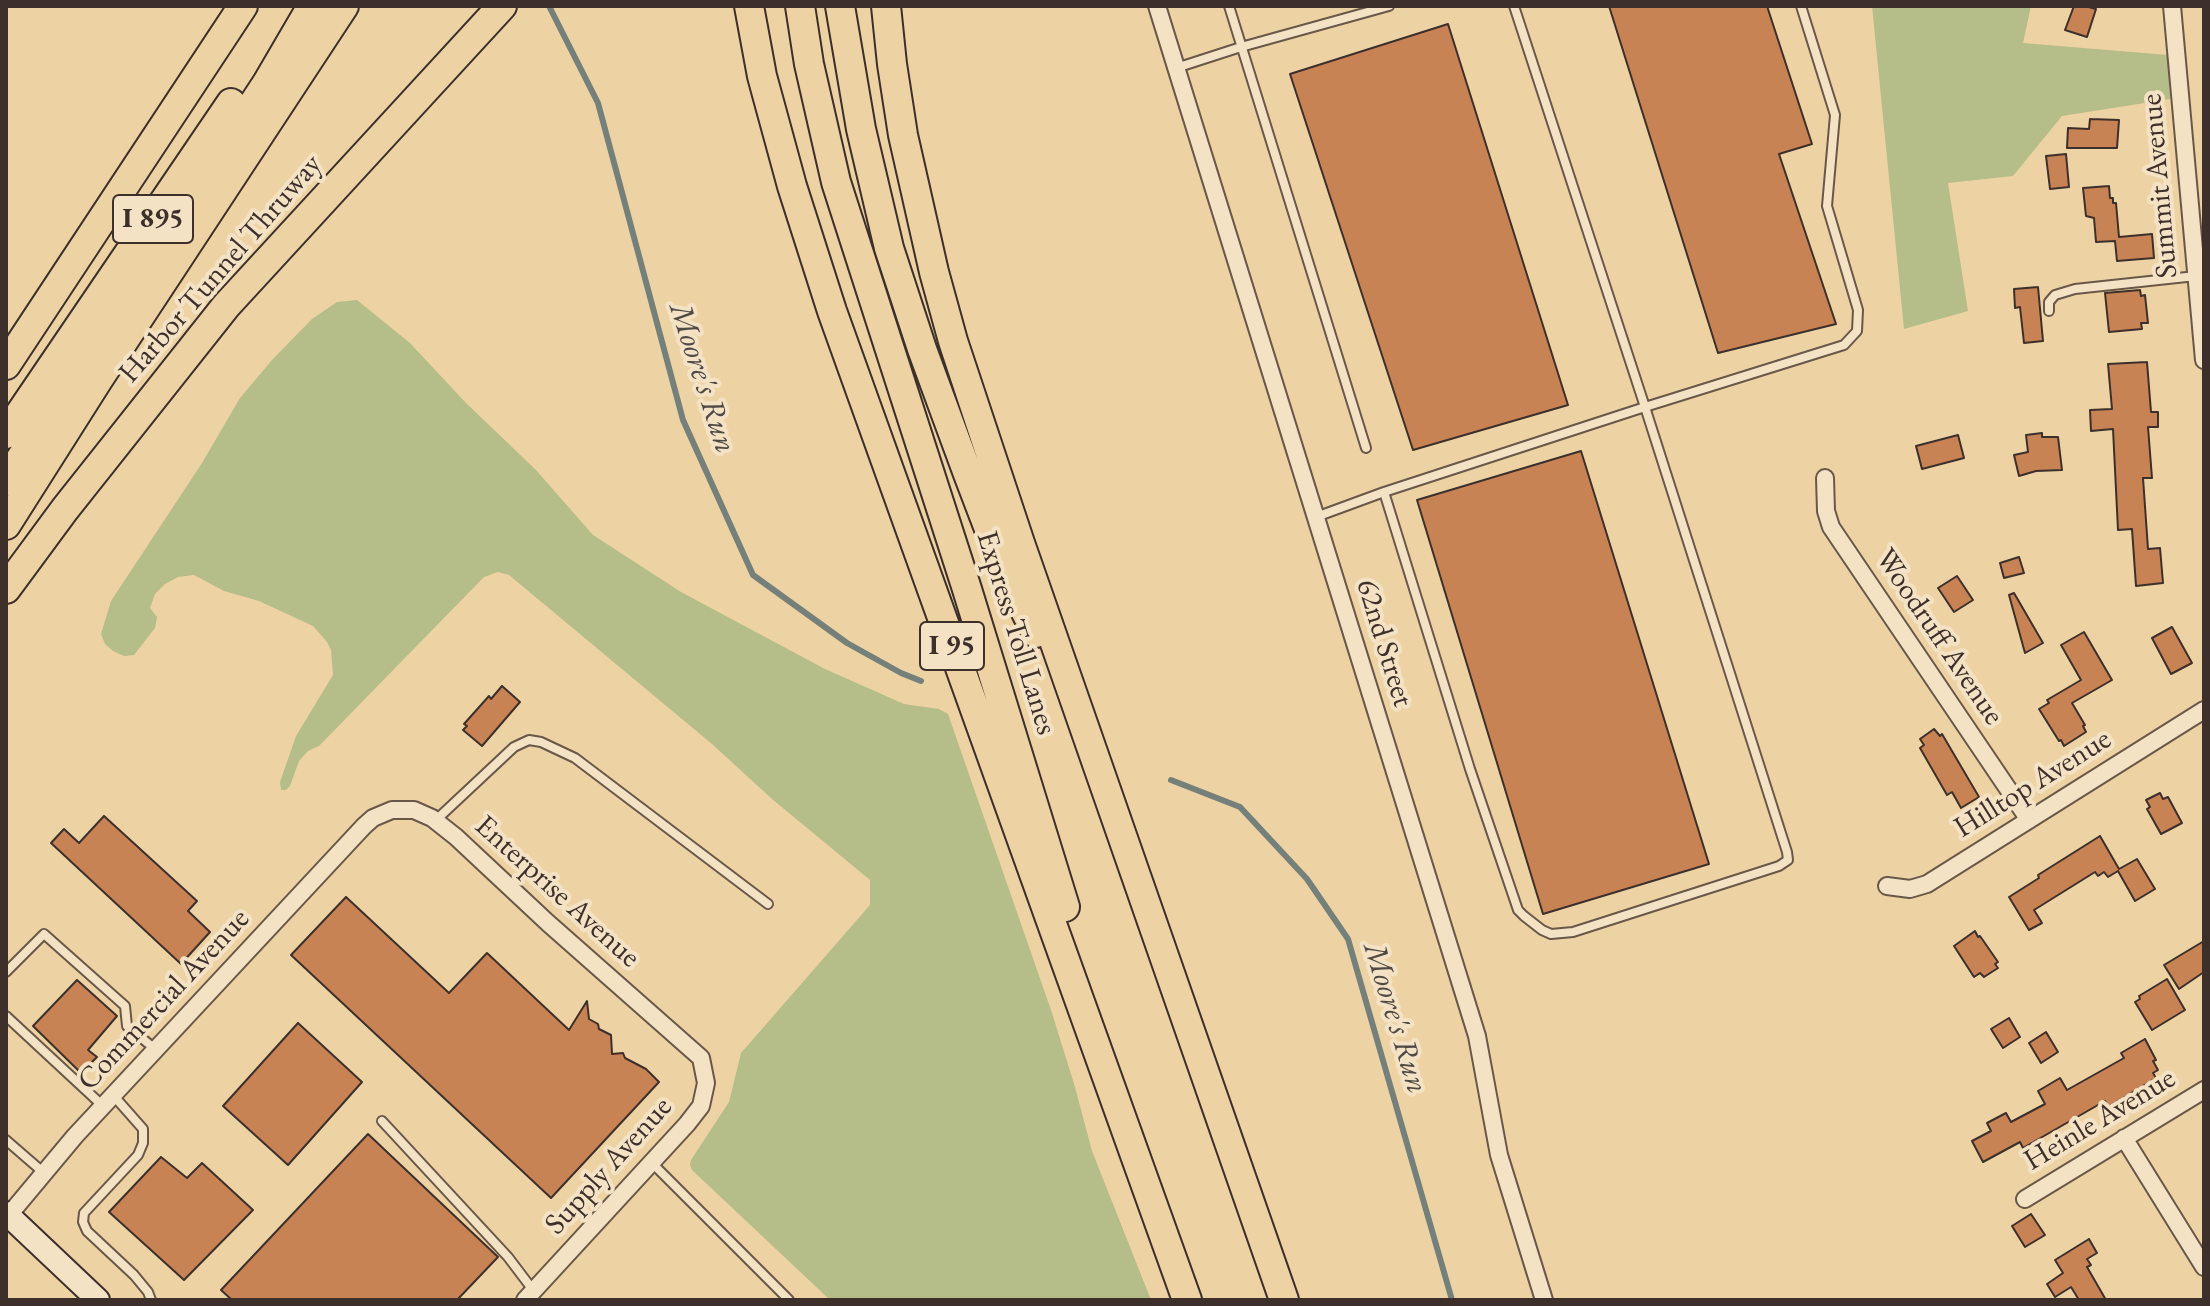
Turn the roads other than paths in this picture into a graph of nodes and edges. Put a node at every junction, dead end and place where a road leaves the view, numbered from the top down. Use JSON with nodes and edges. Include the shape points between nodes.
{"nodes":[{"id":1,"x":243,"y":6,"type":"edge"},
{"id":2,"x":303,"y":6,"type":"edge"},
{"id":3,"x":312,"y":6,"type":"edge"},
{"id":4,"x":344,"y":6,"type":"edge"},
{"id":5,"x":502,"y":6,"type":"edge"},
{"id":6,"x":749,"y":6,"type":"edge"},
{"id":7,"x":800,"y":6,"type":"edge"},
{"id":8,"x":840,"y":6,"type":"edge"},
{"id":9,"x":886,"y":6,"type":"edge"},
{"id":10,"x":1157,"y":6,"type":"edge"},
{"id":11,"x":1229,"y":6,"type":"edge"},
{"id":12,"x":1389,"y":6,"type":"edge"},
{"id":13,"x":1514,"y":6,"type":"edge"},
{"id":14,"x":1801,"y":6,"type":"edge"},
{"id":15,"x":2172,"y":6,"type":"edge"},
{"id":16,"x":1241,"y":47,"type":"junction"},
{"id":17,"x":1176,"y":68,"type":"junction"},
{"id":18,"x":2197,"y":276,"type":"junction"},
{"id":19,"x":2049,"y":311,"type":"dead end"},
{"id":20,"x":2203,"y":326,"type":"edge"},
{"id":21,"x":2204,"y":360,"type":"edge"},
{"id":22,"x":6,"y":365,"type":"edge"},
{"id":23,"x":1645,"y":407,"type":"junction"},
{"id":24,"x":6,"y":434,"type":"edge"},
{"id":25,"x":1366,"y":448,"type":"dead end"},
{"id":26,"x":1825,"y":478,"type":"dead end"},
{"id":27,"x":6,"y":481,"type":"edge"},
{"id":28,"x":1384,"y":492,"type":"junction"},
{"id":29,"x":1315,"y":517,"type":"junction"},
{"id":30,"x":6,"y":525,"type":"edge"},
{"id":31,"x":6,"y":589,"type":"edge"},
{"id":32,"x":2204,"y":710,"type":"edge"},
{"id":33,"x":1078,"y":711,"type":"junction"},
{"id":34,"x":435,"y":820,"type":"junction"},
{"id":35,"x":2029,"y":820,"type":"junction"},
{"id":36,"x":364,"y":826,"type":"joint"},
{"id":37,"x":1887,"y":886,"type":"dead end"},
{"id":38,"x":768,"y":904,"type":"dead end"},
{"id":39,"x":6,"y":972,"type":"edge"},
{"id":40,"x":6,"y":1016,"type":"edge"},
{"id":41,"x":155,"y":1049,"type":"junction"},
{"id":42,"x":701,"y":1058,"type":"joint"},
{"id":43,"x":2204,"y":1090,"type":"edge"},
{"id":44,"x":108,"y":1101,"type":"junction"},
{"id":45,"x":382,"y":1121,"type":"dead end"},
{"id":46,"x":2124,"y":1138,"type":"junction"},
{"id":47,"x":6,"y":1140,"type":"edge"},
{"id":48,"x":651,"y":1162,"type":"junction"},
{"id":49,"x":44,"y":1173,"type":"junction"},
{"id":50,"x":2025,"y":1199,"type":"dead end"},
{"id":51,"x":7,"y":1214,"type":"edge"},
{"id":52,"x":2204,"y":1267,"type":"edge"},
{"id":53,"x":1183,"y":1289,"type":"edge"},
{"id":54,"x":529,"y":1295,"type":"edge"},
{"id":55,"x":98,"y":1300,"type":"edge"},
{"id":56,"x":151,"y":1300,"type":"edge"},
{"id":57,"x":789,"y":1300,"type":"edge"},
{"id":58,"x":1284,"y":1300,"type":"edge"},
{"id":59,"x":1544,"y":1300,"type":"edge"}],
"edges":[{"from":1,"to":22,"type":"highway","number":"I 895"},
{"from":2,"to":24,"type":"highway","number":"I 895"},
{"from":3,"to":27,"type":"highway"},
{"from":4,"to":30,"type":"highway"},
{"from":5,"to":31,"type":"highway","name":"Harbor Tunnel Thruway","via":[[226,306]]},
{"from":6,"to":53,"type":"highway","number":"I 95","via":[[765,90],[832,311]]},
{"from":7,"to":53,"type":"highway","name":"Express Toll Lanes","via":[[836,182]]},
{"from":8,"to":33,"type":"highway","name":"Express Toll Lanes","via":[[871,178],[922,349],[1002,563]]},
{"from":9,"to":33,"type":"highway","via":[[903,135],[938,286]]},
{"from":10,"to":17,"type":"street","name":"62nd Street"},
{"from":11,"to":16,"type":"lane"},
{"from":12,"to":16,"type":"lane"},
{"from":13,"to":23,"type":"lane"},
{"from":14,"to":23,"type":"lane","via":[[1835,115],[1827,206],[1858,310],[1857,331],[1844,345]]},
{"from":15,"to":18,"type":"street","name":"Summit Avenue"},
{"from":16,"to":17,"type":"lane"},
{"from":16,"to":25,"type":"lane"},
{"from":17,"to":29,"type":"street","name":"62nd Street"},
{"from":18,"to":19,"type":"lane","via":[[2075,289],[2055,295]]},
{"from":18,"to":20,"type":"street","name":"Summit Avenue"},
{"from":20,"to":21,"type":"street","name":"Summit Avenue"},
{"from":23,"to":28,"type":"lane"},
{"from":23,"to":28,"type":"lane","via":[[1787,852],[1788,860],[1779,866],[1573,932],[1551,934],[1524,916],[1470,769]]},
{"from":26,"to":35,"type":"street","name":"Woodruff Avenue","via":[[1831,527]]},
{"from":28,"to":29,"type":"lane"},
{"from":29,"to":59,"type":"street","name":"62nd Street","via":[[1477,1036],[1499,1155]]},
{"from":32,"to":35,"type":"street","name":"Hilltop Avenue"},
{"from":33,"to":58,"type":"highway"},
{"from":34,"to":36,"type":"street","name":"Enterprise Avenue","via":[[401,809]]},
{"from":34,"to":38,"type":"lane","via":[[514,747],[529,740],[541,742],[575,758]]},
{"from":34,"to":42,"type":"street","name":"Enterprise Avenue"},
{"from":35,"to":37,"type":"street","name":"Hilltop Avenue","via":[[1927,884],[1910,889]]},
{"from":36,"to":41,"type":"street","name":"Commercial Avenue"},
{"from":39,"to":41,"type":"lane","via":[[44,934],[125,1006],[127,1026]]},
{"from":40,"to":44,"type":"lane"},
{"from":41,"to":44,"type":"street","name":"Commercial Avenue"},
{"from":42,"to":48,"type":"street","name":"Supply Avenue","via":[[706,1083],[701,1106]]},
{"from":43,"to":46,"type":"street","name":"Heinle Avenue"},
{"from":44,"to":49,"type":"street","name":"Commercial Avenue"},
{"from":44,"to":56,"type":"lane","via":[[143,1129],[143,1143],[84,1213],[83,1222]]},
{"from":45,"to":54,"type":"lane","via":[[508,1257]]},
{"from":46,"to":50,"type":"street","name":"Heinle Avenue"},
{"from":46,"to":52,"type":"street"},
{"from":47,"to":49,"type":"lane"},
{"from":48,"to":54,"type":"street","name":"Supply Avenue"},
{"from":48,"to":57,"type":"lane"},
{"from":49,"to":51,"type":"street","name":"Commercial Avenue"},
{"from":51,"to":55,"type":"main road"}]}
